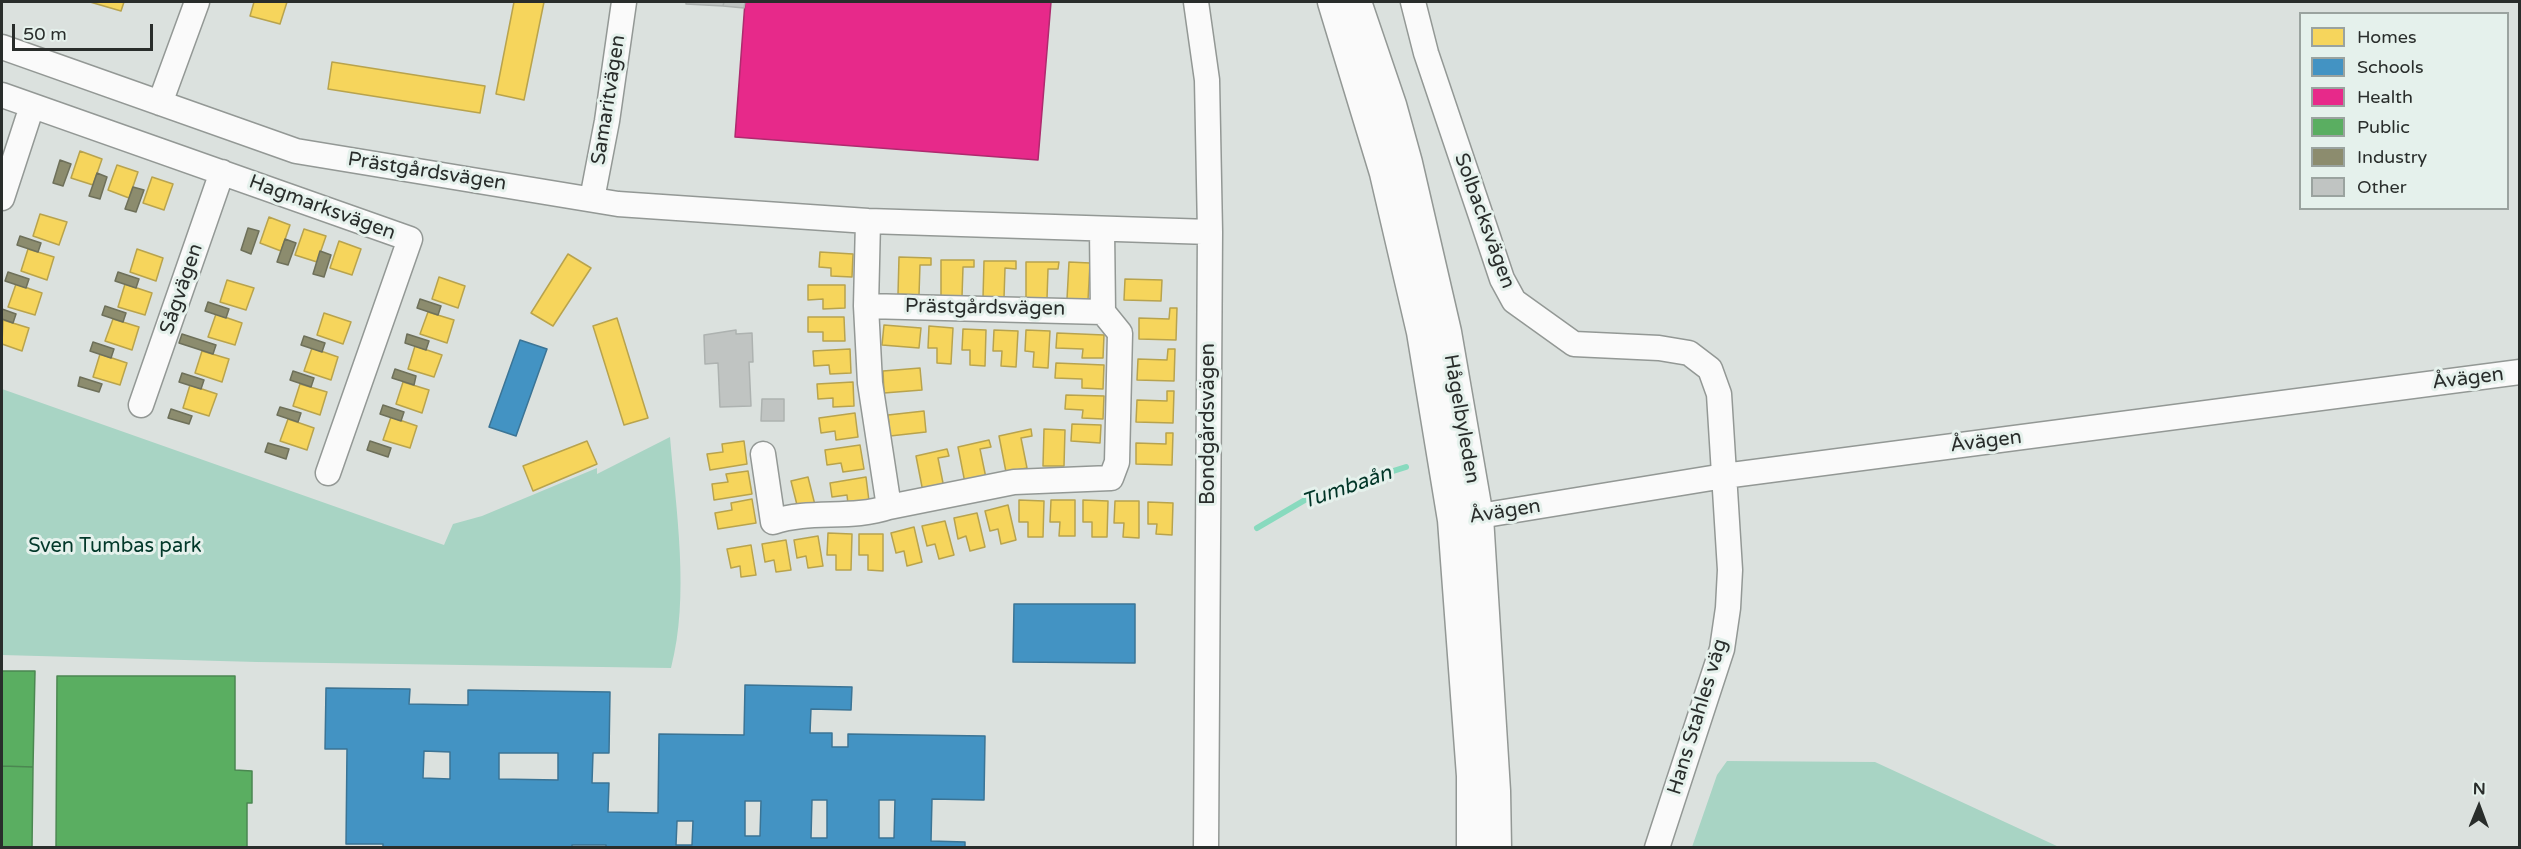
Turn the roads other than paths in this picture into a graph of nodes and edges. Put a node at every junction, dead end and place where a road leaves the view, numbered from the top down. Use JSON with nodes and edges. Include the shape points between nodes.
{"nodes":[{"id":1,"x":197,"y":2,"type":"edge"},
{"id":2,"x":624,"y":2,"type":"edge"},
{"id":3,"x":1196,"y":2,"type":"edge"},
{"id":4,"x":1333,"y":2,"type":"edge"},
{"id":5,"x":1356,"y":2,"type":"edge"},
{"id":6,"x":1413,"y":2,"type":"edge"},
{"id":7,"x":2,"y":47,"type":"edge"},
{"id":8,"x":2,"y":95,"type":"edge"},
{"id":9,"x":160,"y":103,"type":"junction"},
{"id":10,"x":32,"y":106,"type":"junction"},
{"id":11,"x":222,"y":172,"type":"junction"},
{"id":12,"x":2,"y":198,"type":"edge"},
{"id":13,"x":592,"y":199,"type":"junction"},
{"id":14,"x":868,"y":221,"type":"junction"},
{"id":15,"x":1102,"y":230,"type":"junction"},
{"id":16,"x":1210,"y":232,"type":"junction"},
{"id":17,"x":866,"y":306,"type":"junction"},
{"id":18,"x":1103,"y":312,"type":"junction"},
{"id":19,"x":2520,"y":372,"type":"edge"},
{"id":20,"x":141,"y":405,"type":"dead end"},
{"id":21,"x":763,"y":454,"type":"dead end"},
{"id":22,"x":328,"y":473,"type":"dead end"},
{"id":23,"x":1724,"y":476,"type":"junction"},
{"id":24,"x":889,"y":507,"type":"junction"},
{"id":25,"x":1466,"y":518,"type":"junction"},
{"id":26,"x":1206,"y":848,"type":"edge"},
{"id":27,"x":1472,"y":848,"type":"edge"},
{"id":28,"x":1496,"y":848,"type":"edge"},
{"id":29,"x":1657,"y":848,"type":"edge"}],
"edges":[{"from":1,"to":9,"type":"street"},
{"from":2,"to":13,"type":"street","name":"Samaritvägen"},
{"from":3,"to":16,"type":"street","name":"Bondgårdsvägen","via":[[1207,80]]},
{"from":4,"to":25,"type":"main road","name":"Hågelbyleden","via":[[1385,173]]},
{"from":5,"to":25,"type":"main road","name":"Hågelbyleden","via":[[1391,105],[1446,332]]},
{"from":6,"to":23,"type":"street","name":"Solbacksvägen","via":[[1426,53],[1502,279],[1514,301],[1574,344],[1689,353],[1710,369],[1719,394]]},
{"from":7,"to":9,"type":"street","name":"Prästgårdsvägen"},
{"from":8,"to":10,"type":"street","name":"Hagmarksvägen"},
{"from":9,"to":13,"type":"street","name":"Prästgårdsvägen","via":[[296,151]]},
{"from":10,"to":11,"type":"street","name":"Hagmarksvägen"},
{"from":10,"to":12,"type":"street"},
{"from":11,"to":20,"type":"street","name":"Sågvägen"},
{"from":11,"to":22,"type":"street","name":"Hagmarksvägen","via":[[410,239]]},
{"from":13,"to":14,"type":"street","name":"Prästgårdsvägen","via":[[644,207]]},
{"from":14,"to":15,"type":"street","name":"Prästgårdsvägen"},
{"from":14,"to":17,"type":"street"},
{"from":15,"to":16,"type":"street","name":"Prästgårdsvägen"},
{"from":15,"to":18,"type":"street"},
{"from":16,"to":26,"type":"street","name":"Bondgårdsvägen"},
{"from":17,"to":18,"type":"street","name":"Prästgårdsvägen"},
{"from":17,"to":24,"type":"street","via":[[870,383]]},
{"from":18,"to":24,"type":"street","via":[[1120,333],[1116,462],[1111,478],[1014,482]]},
{"from":19,"to":23,"type":"street","name":"Åvägen"},
{"from":21,"to":24,"type":"street","via":[[773,522],[788,517],[871,513]]},
{"from":23,"to":25,"type":"street","name":"Åvägen"},
{"from":23,"to":29,"type":"street","name":"Hans Stahles väg","via":[[1730,570],[1722,649]]},
{"from":25,"to":27,"type":"main road","name":"Hågelbyleden"},
{"from":25,"to":28,"type":"main road","name":"Hågelbyleden","via":[[1494,779]]}]}
